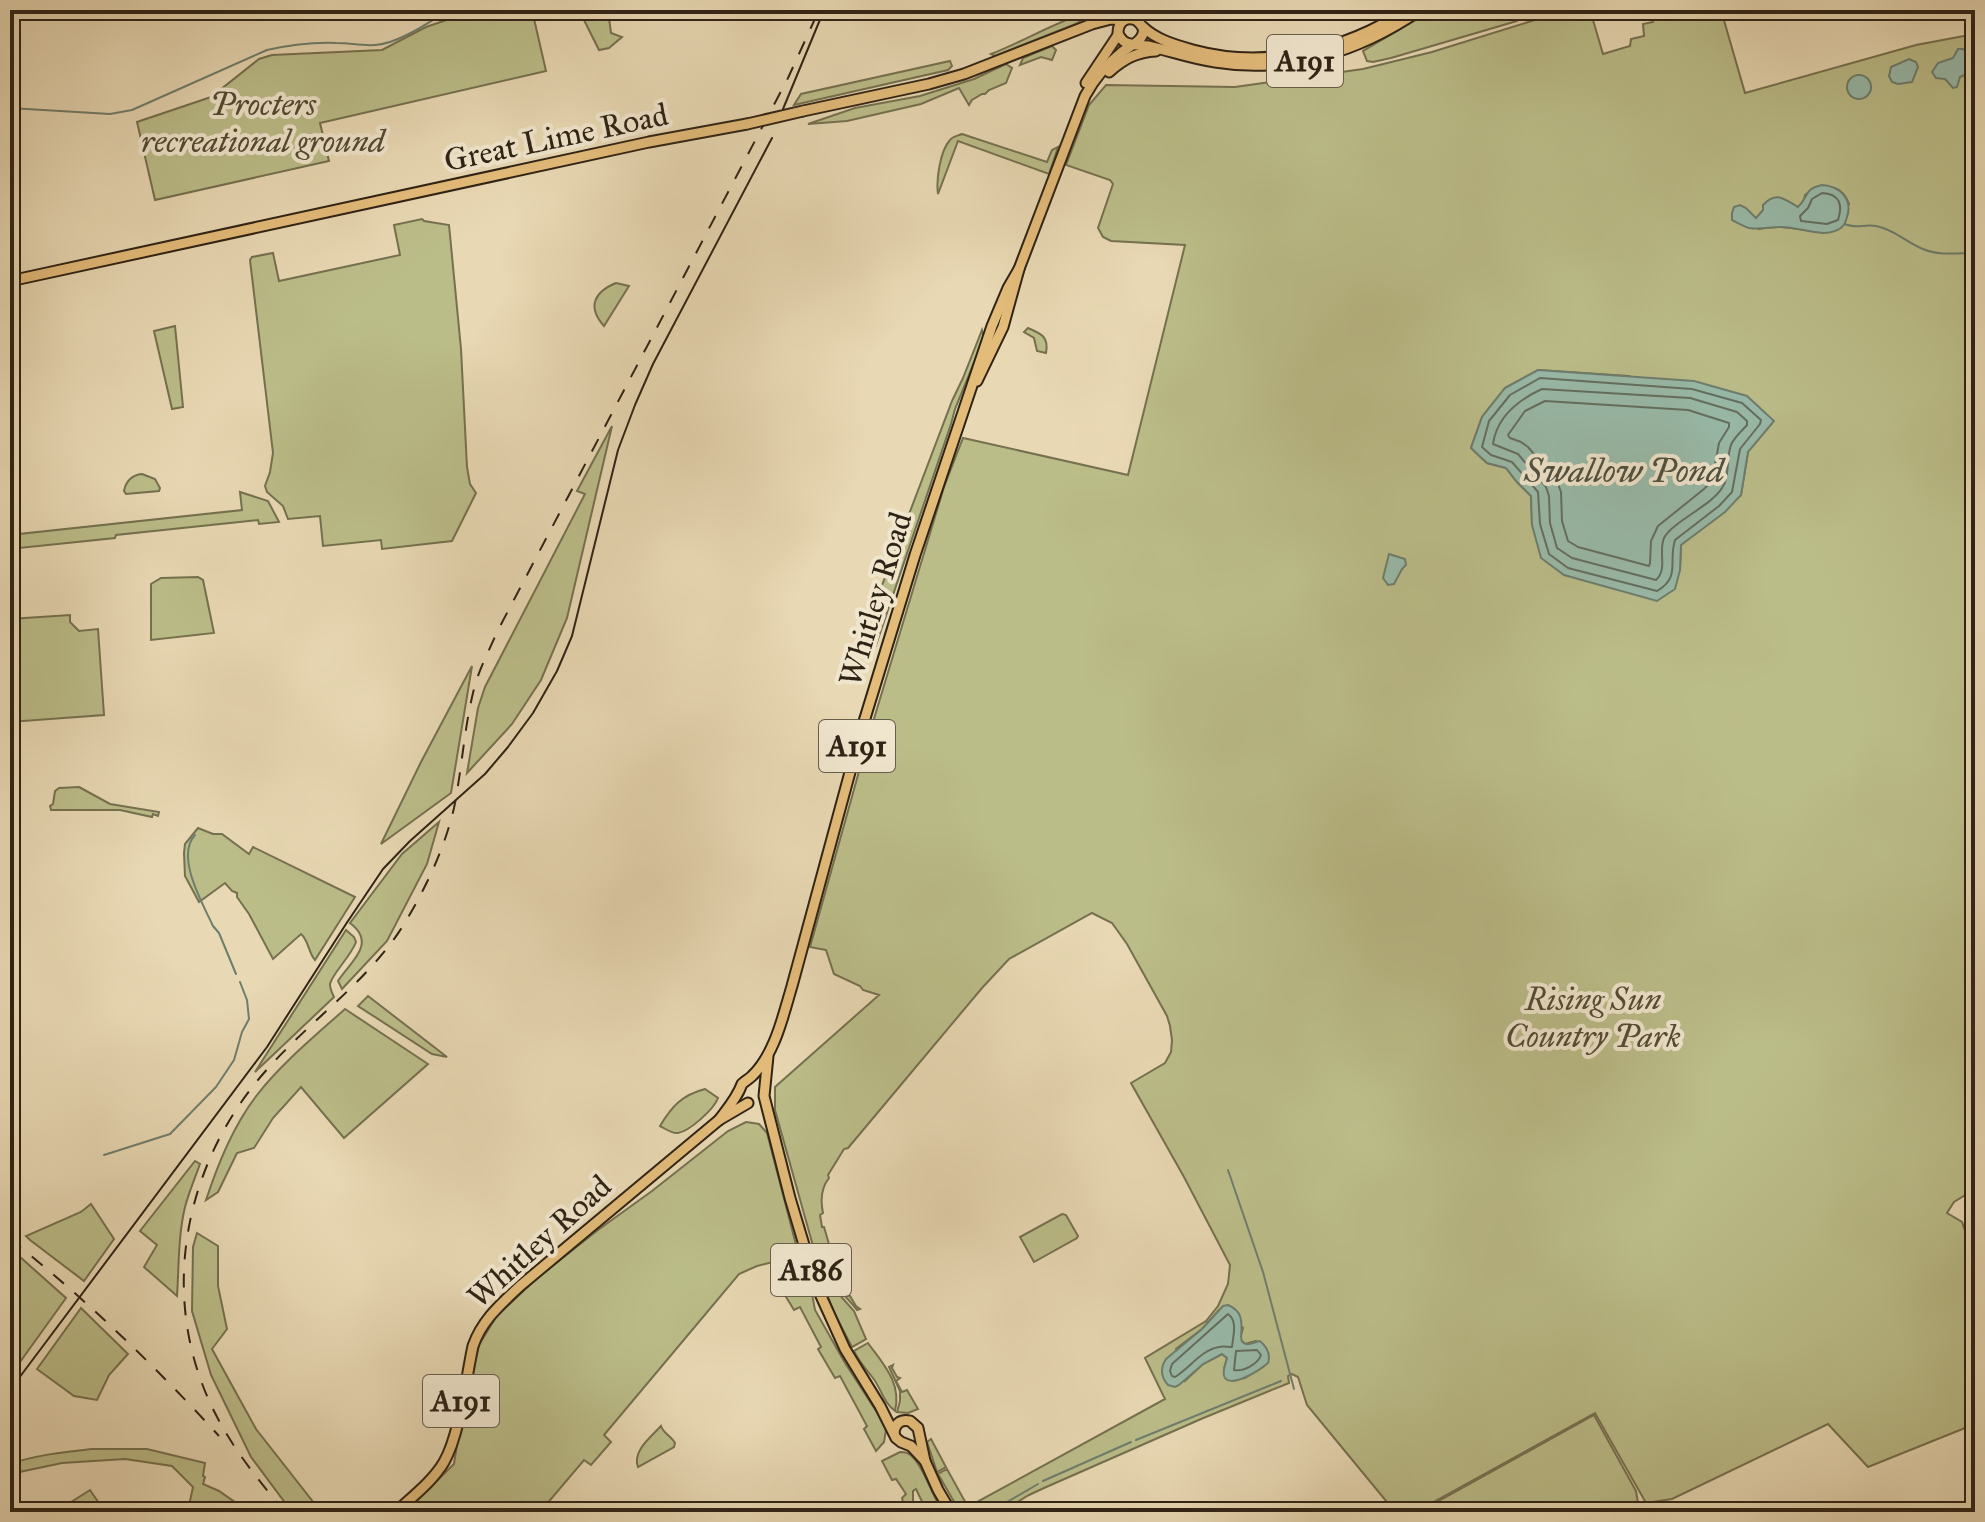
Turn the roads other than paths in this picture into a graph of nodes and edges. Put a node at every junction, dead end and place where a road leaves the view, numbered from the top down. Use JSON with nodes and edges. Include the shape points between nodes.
{"nodes":[{"id":1,"x":1407,"y":10,"type":"edge"},
{"id":2,"x":1420,"y":10,"type":"edge"},
{"id":3,"x":1105,"y":20,"type":"junction"},
{"id":4,"x":1124,"y":20,"type":"junction"},
{"id":5,"x":1143,"y":27,"type":"junction"},
{"id":6,"x":1118,"y":34,"type":"junction"},
{"id":7,"x":1133,"y":44,"type":"junction"},
{"id":8,"x":1164,"y":50,"type":"junction"},
{"id":9,"x":1078,"y":113,"type":"junction"},
{"id":10,"x":10,"y":281,"type":"edge"},
{"id":11,"x":997,"y":326,"type":"junction"},
{"id":12,"x":970,"y":393,"type":"junction"},
{"id":13,"x":769,"y":1053,"type":"junction"},
{"id":14,"x":750,"y":1079,"type":"junction"},
{"id":15,"x":765,"y":1091,"type":"junction"},
{"id":16,"x":740,"y":1092,"type":"junction"},
{"id":17,"x":751,"y":1104,"type":"junction"},
{"id":18,"x":719,"y":1120,"type":"junction"},
{"id":19,"x":771,"y":1122,"type":"junction"},
{"id":20,"x":880,"y":1406,"type":"junction"},
{"id":21,"x":903,"y":1420,"type":"junction"},
{"id":22,"x":894,"y":1433,"type":"junction"},
{"id":23,"x":918,"y":1433,"type":"junction"},
{"id":24,"x":907,"y":1443,"type":"junction"},
{"id":25,"x":925,"y":1461,"type":"junction"},
{"id":26,"x":396,"y":1512,"type":"edge"},
{"id":27,"x":951,"y":1512,"type":"edge"}],
"edges":[{"from":1,"to":5,"type":"main road","number":"A191","via":[[1336,45],[1266,58],[1200,52]]},
{"from":2,"to":8,"type":"main road","number":"A191","via":[[1356,46],[1287,64],[1215,63]]},
{"from":3,"to":4,"type":"main road","name":"Great Lime Road"},
{"from":3,"to":6,"type":"main road"},
{"from":3,"to":10,"type":"main road","name":"Great Lime Road","bridge":true,"via":[[929,84]]},
{"from":4,"to":5,"type":"main road","number":"A191","via":[[1134,19]]},
{"from":4,"to":6,"type":"main road","number":"A191"},
{"from":5,"to":7,"type":"main road","number":"A191","via":[[1143,35]]},
{"from":6,"to":7,"type":"main road","number":"A191","via":[[1124,43]]},
{"from":6,"to":9,"type":"main road","name":"Whitley Road","number":"A191","via":[[1086,82]]},
{"from":7,"to":8,"type":"main road","number":"A191"},
{"from":7,"to":9,"type":"main road","name":"Whitley Road","number":"A191","via":[[1094,81]]},
{"from":8,"to":9,"type":"main road","via":[[1119,63]]},
{"from":9,"to":11,"type":"main road","name":"Whitley Road","number":"A191"},
{"from":11,"to":12,"type":"main road","name":"Whitley Road","number":"A191"},
{"from":11,"to":12,"type":"main road","name":"Whitley Road","number":"A191","via":[[989,358]]},
{"from":12,"to":13,"type":"main road","name":"Whitley Road","number":"A191","via":[[910,570]]},
{"from":13,"to":14,"type":"main road","name":"Whitley Road","number":"A191"},
{"from":13,"to":15,"type":"main road","name":"Whitley Road","number":"A191"},
{"from":14,"to":15,"type":"main road","via":[[759,1079]]},
{"from":14,"to":16,"type":"main road","number":"A191"},
{"from":15,"to":17,"type":"main road","number":"A191"},
{"from":15,"to":19,"type":"main road","number":"A186"},
{"from":16,"to":17,"type":"main road"},
{"from":16,"to":18,"type":"main road","name":"Whitley Road","number":"A191"},
{"from":17,"to":18,"type":"main road","name":"Whitley Road","number":"A191"},
{"from":17,"to":19,"type":"main road","number":"A186"},
{"from":18,"to":26,"type":"main road","name":"Whitley Road","number":"A191","via":[[520,1286],[484,1323],[473,1346],[451,1448],[433,1476]]},
{"from":19,"to":20,"type":"main road","number":"A186","via":[[819,1293]]},
{"from":20,"to":21,"type":"main road"},
{"from":20,"to":22,"type":"main road"},
{"from":21,"to":22,"type":"main road"},
{"from":21,"to":23,"type":"main road","via":[[915,1423]]},
{"from":22,"to":24,"type":"main road"},
{"from":23,"to":24,"type":"main road"},
{"from":23,"to":25,"type":"main road"},
{"from":24,"to":25,"type":"main road"},
{"from":25,"to":27,"type":"main road"}]}
